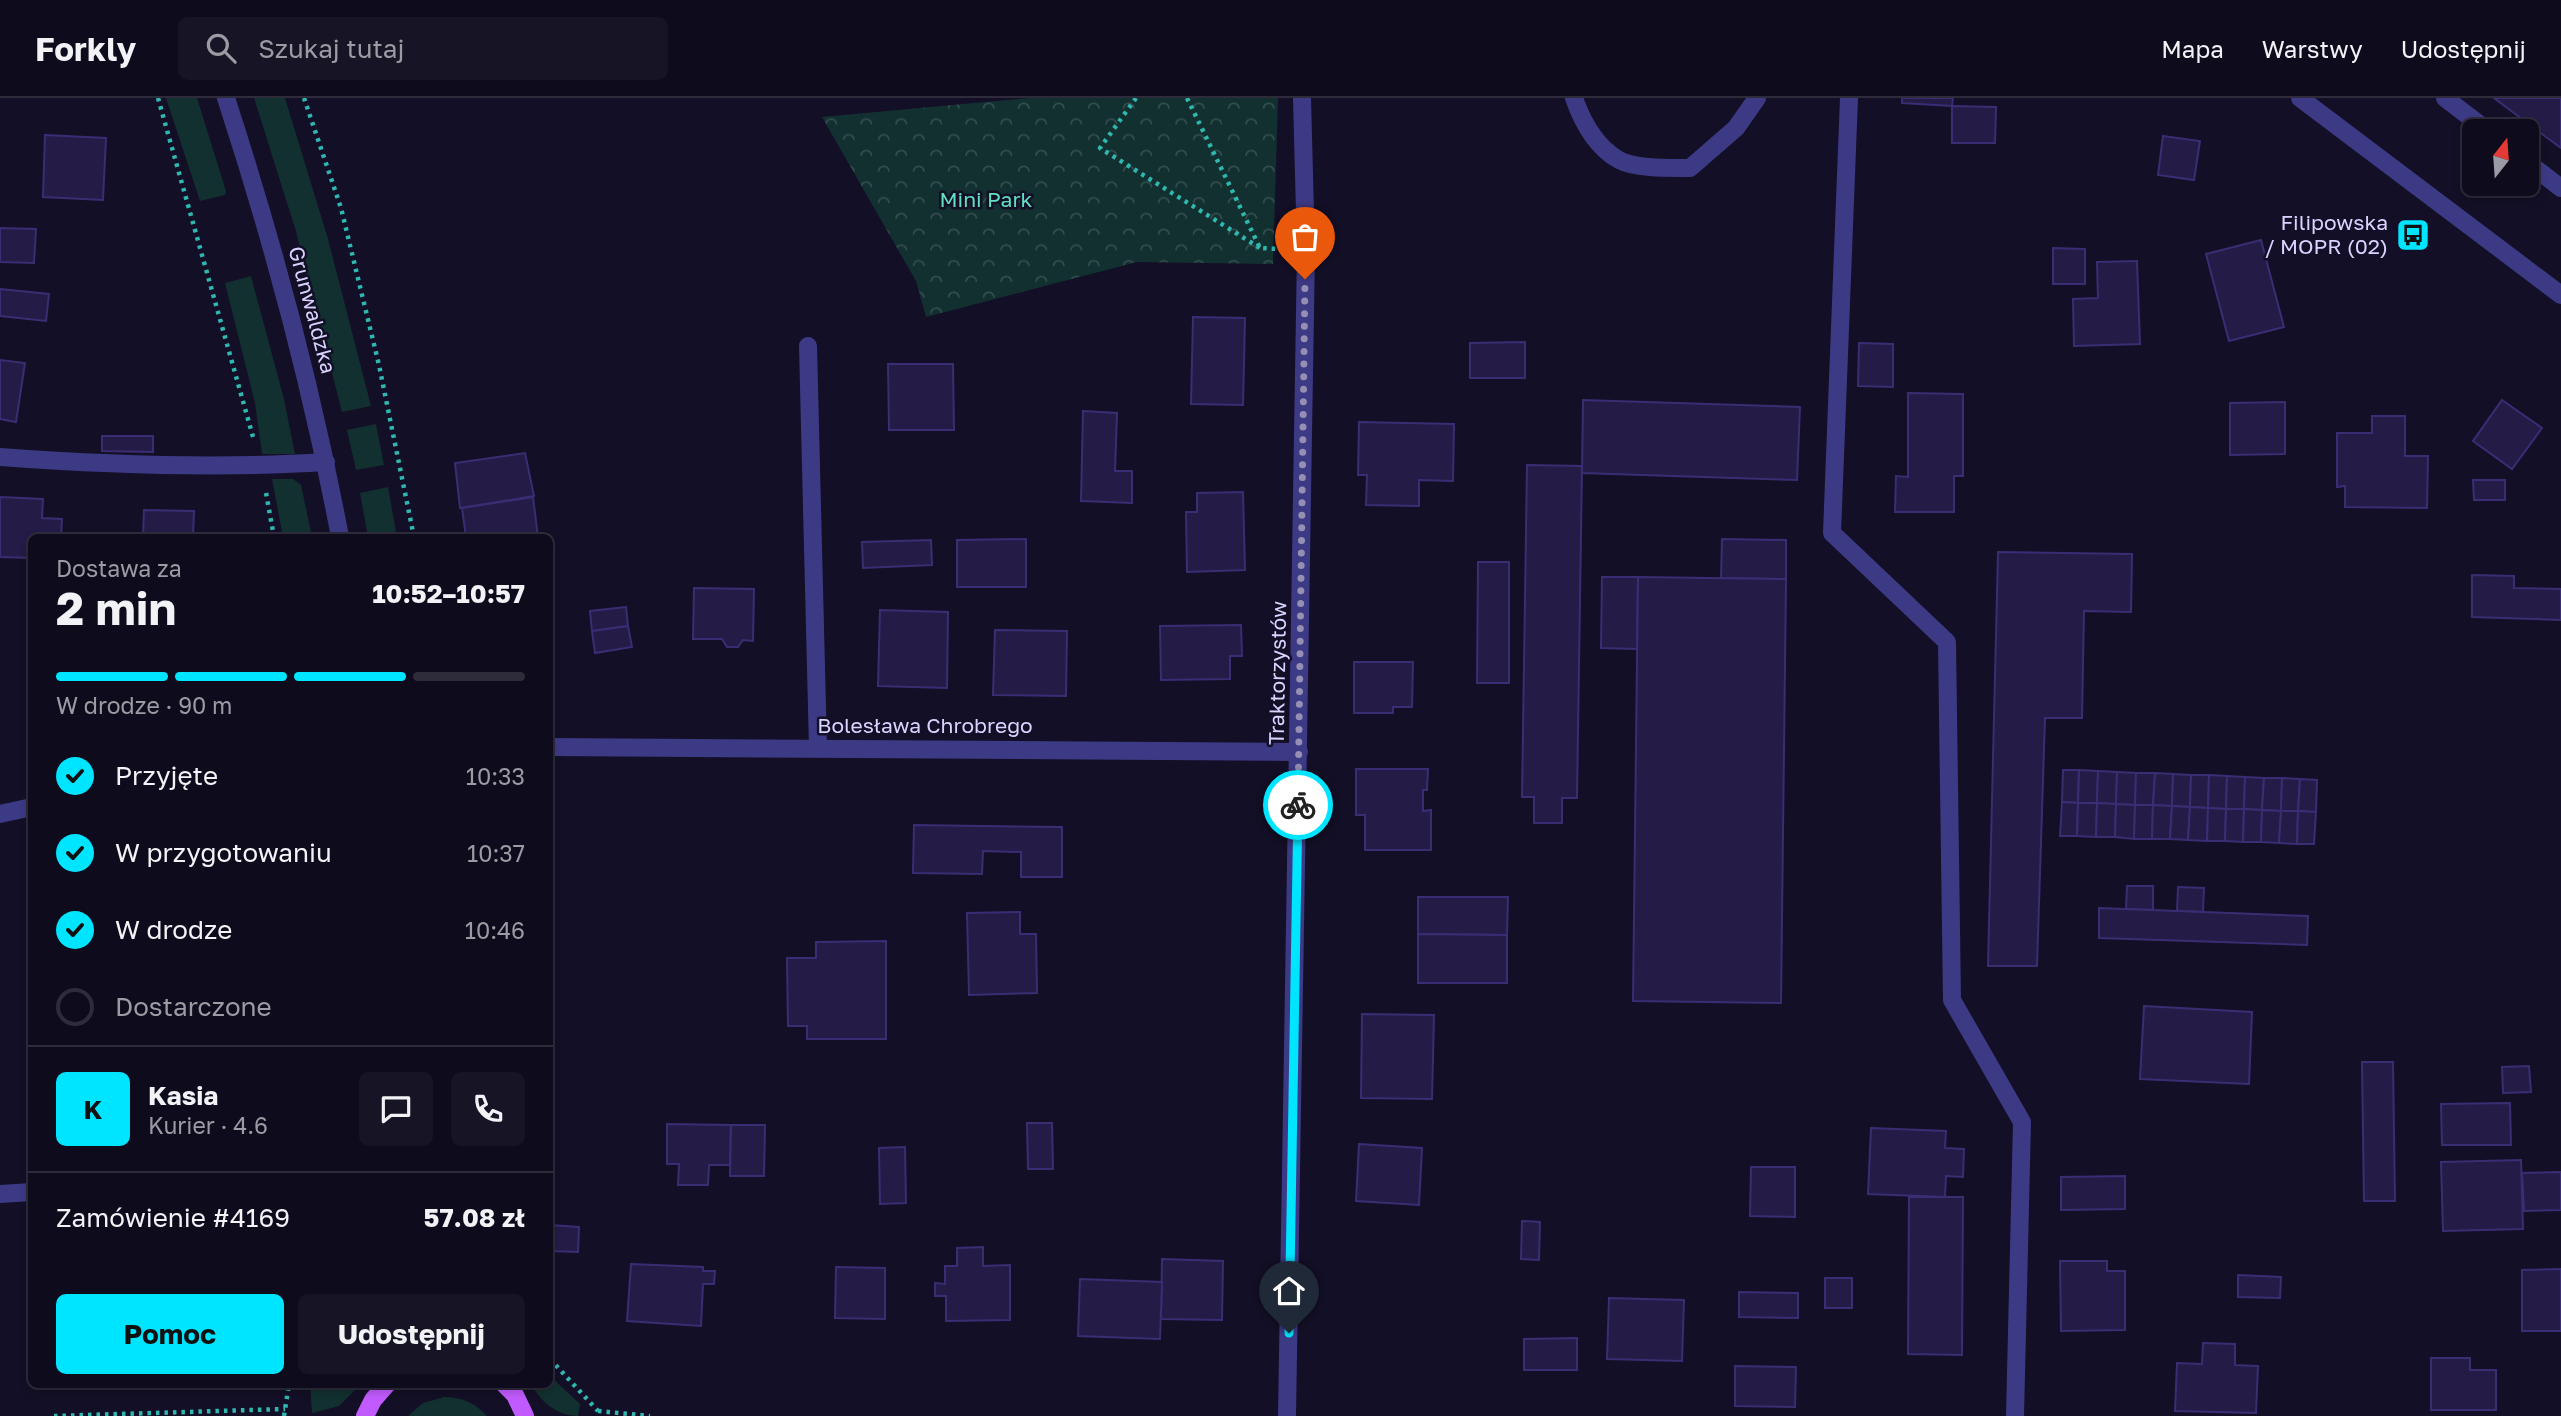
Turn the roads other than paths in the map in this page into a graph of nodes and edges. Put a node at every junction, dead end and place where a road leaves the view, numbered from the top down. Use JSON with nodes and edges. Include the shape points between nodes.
{"nodes":[{"id":1,"x":226,"y":98,"type":"edge"},
{"id":2,"x":1302,"y":98,"type":"edge"},
{"id":3,"x":1574,"y":98,"type":"edge"},
{"id":4,"x":1757,"y":98,"type":"edge"},
{"id":5,"x":1849,"y":98,"type":"edge"},
{"id":6,"x":2300,"y":98,"type":"edge"},
{"id":7,"x":2445,"y":98,"type":"edge"},
{"id":8,"x":2472,"y":119,"type":"edge"},
{"id":9,"x":2539,"y":171,"type":"edge"},
{"id":10,"x":2561,"y":188,"type":"edge"},
{"id":11,"x":2561,"y":295,"type":"edge"},
{"id":12,"x":808,"y":346,"type":"dead end"},
{"id":13,"x":0,"y":457,"type":"edge"},
{"id":14,"x":326,"y":462,"type":"junction"},
{"id":15,"x":339,"y":534,"type":"edge"},
{"id":16,"x":553,"y":747,"type":"edge"},
{"id":17,"x":818,"y":748,"type":"junction"},
{"id":18,"x":1299,"y":752,"type":"junction"},
{"id":19,"x":28,"y":808,"type":"edge"},
{"id":20,"x":0,"y":814,"type":"edge"},
{"id":21,"x":28,"y":1192,"type":"edge"},
{"id":22,"x":0,"y":1194,"type":"edge"},
{"id":23,"x":384,"y":1388,"type":"edge"},
{"id":24,"x":508,"y":1388,"type":"edge"},
{"id":25,"x":365,"y":1416,"type":"edge"},
{"id":26,"x":525,"y":1416,"type":"edge"},
{"id":27,"x":1287,"y":1416,"type":"edge"},
{"id":28,"x":2015,"y":1416,"type":"edge"}],
"edges":[{"from":1,"to":14,"type":"street","name":"Grunwaldzka","via":[[279,269]]},
{"from":2,"to":18,"type":"street","name":"Traktorzystów","via":[[1306,251]]},
{"from":3,"to":4,"type":"street","via":[[1590,134],[1619,160],[1656,168],[1690,168],[1736,128]]},
{"from":5,"to":28,"type":"street","via":[[1832,533],[1947,642],[1952,1000],[2022,1122]]},
{"from":6,"to":11,"type":"street"},
{"from":7,"to":8,"type":"street"},
{"from":9,"to":10,"type":"street"},
{"from":12,"to":17,"type":"street"},
{"from":13,"to":14,"type":"street","via":[[116,465]]},
{"from":14,"to":15,"type":"street","name":"Grunwaldzka"},
{"from":16,"to":17,"type":"street","name":"Bolesława Chrobrego"},
{"from":17,"to":18,"type":"street","name":"Bolesława Chrobrego"},
{"from":18,"to":27,"type":"street","name":"Traktorzystów"},
{"from":19,"to":20,"type":"street"},
{"from":21,"to":22,"type":"street"},
{"from":23,"to":25,"type":"main road"},
{"from":24,"to":26,"type":"main road"}]}
